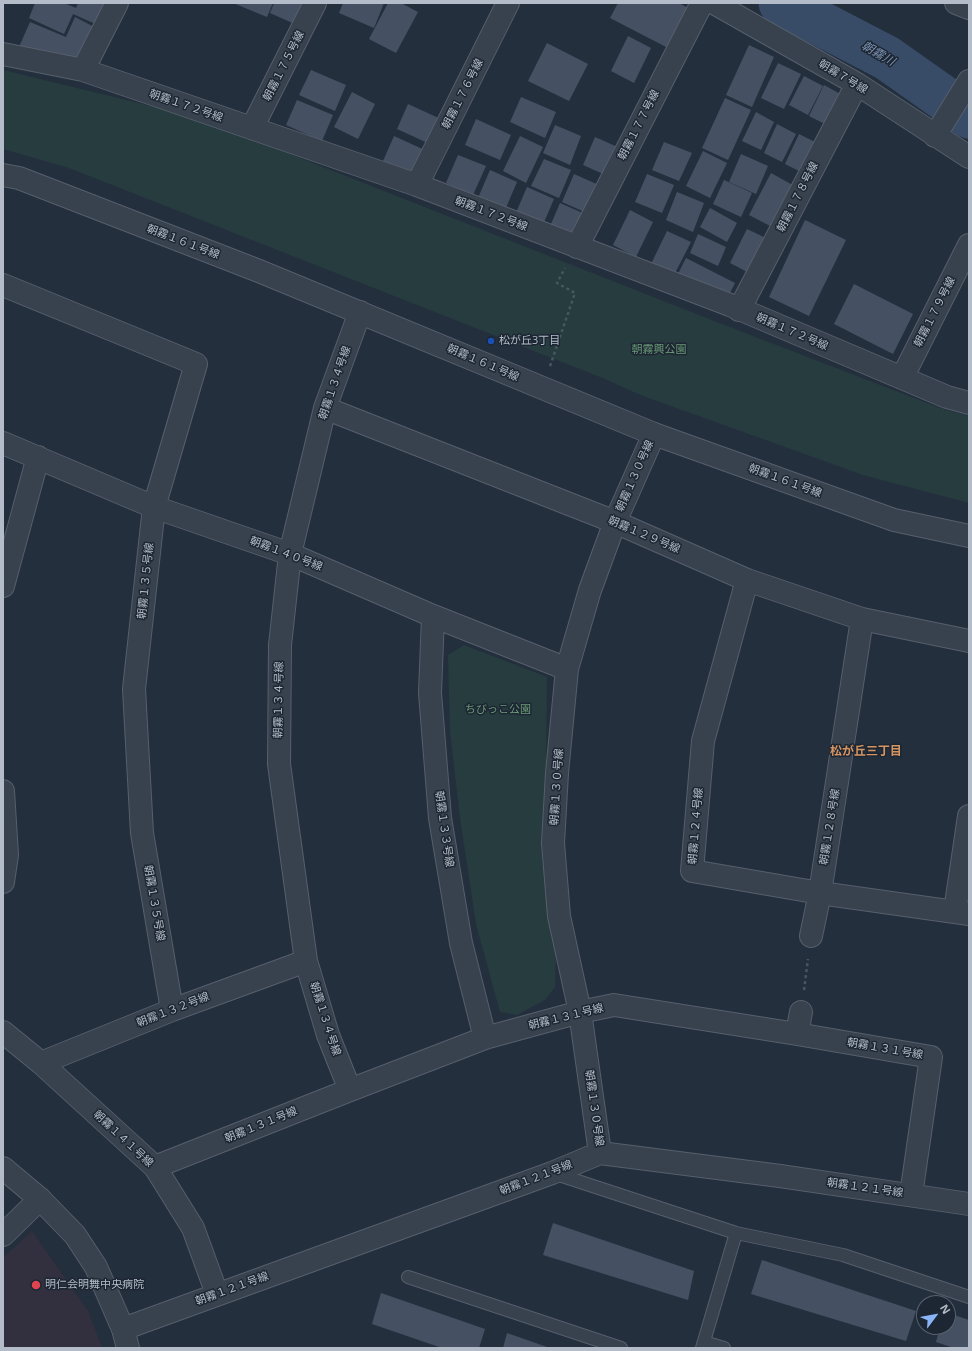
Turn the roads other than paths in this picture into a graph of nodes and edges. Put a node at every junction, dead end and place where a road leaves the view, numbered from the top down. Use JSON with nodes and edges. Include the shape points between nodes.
{"nodes":[{"id":1,"x":117,"y":3,"type":"edge"},
{"id":2,"x":315,"y":3,"type":"edge"},
{"id":3,"x":508,"y":3,"type":"edge"},
{"id":4,"x":702,"y":3,"type":"edge"},
{"id":5,"x":714,"y":3,"type":"edge"},
{"id":6,"x":956,"y":3,"type":"edge"},
{"id":7,"x":969,"y":8,"type":"edge"},
{"id":8,"x":3,"y":54,"type":"edge"},
{"id":9,"x":83,"y":70,"type":"junction"},
{"id":10,"x":857,"y":84,"type":"junction"},
{"id":11,"x":965,"y":87,"type":"edge"},
{"id":12,"x":940,"y":127,"type":"junction"},
{"id":13,"x":252,"y":128,"type":"junction"},
{"id":14,"x":969,"y":157,"type":"edge"},
{"id":15,"x":3,"y":175,"type":"edge"},
{"id":16,"x":417,"y":185,"type":"junction"},
{"id":17,"x":969,"y":245,"type":"edge"},
{"id":18,"x":577,"y":247,"type":"junction"},
{"id":19,"x":3,"y":286,"type":"edge"},
{"id":20,"x":739,"y":310,"type":"junction"},
{"id":21,"x":360,"y":312,"type":"junction"},
{"id":22,"x":902,"y":378,"type":"junction"},
{"id":23,"x":969,"y":403,"type":"edge"},
{"id":24,"x":325,"y":408,"type":"junction"},
{"id":25,"x":654,"y":434,"type":"junction"},
{"id":26,"x":3,"y":442,"type":"edge"},
{"id":27,"x":38,"y":457,"type":"junction"},
{"id":28,"x":154,"y":507,"type":"junction"},
{"id":29,"x":615,"y":522,"type":"junction"},
{"id":30,"x":969,"y":536,"type":"edge"},
{"id":31,"x":290,"y":554,"type":"junction"},
{"id":32,"x":747,"y":580,"type":"junction"},
{"id":33,"x":3,"y":586,"type":"edge"},
{"id":34,"x":433,"y":616,"type":"junction"},
{"id":35,"x":862,"y":619,"type":"junction"},
{"id":36,"x":969,"y":641,"type":"edge"},
{"id":37,"x":567,"y":669,"type":"junction"},
{"id":38,"x":3,"y":791,"type":"edge"},
{"id":39,"x":969,"y":816,"type":"edge"},
{"id":40,"x":3,"y":882,"type":"edge"},
{"id":41,"x":820,"y":893,"type":"junction"},
{"id":42,"x":962,"y":912,"type":"edge"},
{"id":43,"x":811,"y":936,"type":"road end"},
{"id":44,"x":306,"y":961,"type":"junction"},
{"id":45,"x":172,"y":1010,"type":"junction"},
{"id":46,"x":580,"y":1012,"type":"junction"},
{"id":47,"x":801,"y":1012,"type":"road end"},
{"id":48,"x":3,"y":1032,"type":"edge"},
{"id":49,"x":797,"y":1034,"type":"junction"},
{"id":50,"x":485,"y":1038,"type":"junction"},
{"id":51,"x":40,"y":1063,"type":"junction"},
{"id":52,"x":350,"y":1090,"type":"junction"},
{"id":53,"x":600,"y":1153,"type":"junction"},
{"id":54,"x":155,"y":1167,"type":"junction"},
{"id":55,"x":3,"y":1168,"type":"edge"},
{"id":56,"x":552,"y":1173,"type":"junction"},
{"id":57,"x":911,"y":1195,"type":"junction"},
{"id":58,"x":40,"y":1199,"type":"junction"},
{"id":59,"x":969,"y":1204,"type":"edge"},
{"id":60,"x":736,"y":1233,"type":"junction"},
{"id":61,"x":3,"y":1235,"type":"edge"},
{"id":62,"x":408,"y":1277,"type":"dead end"},
{"id":63,"x":217,"y":1294,"type":"junction"},
{"id":64,"x":969,"y":1297,"type":"edge"},
{"id":65,"x":125,"y":1339,"type":"edge"},
{"id":66,"x":703,"y":1345,"type":"edge"},
{"id":67,"x":621,"y":1348,"type":"edge"},
{"id":68,"x":724,"y":1348,"type":"edge"}],
"edges":[{"from":1,"to":9,"type":"street"},
{"from":2,"to":13,"type":"street","name":"朝霧１７５号線"},
{"from":3,"to":16,"type":"street","name":"朝霧１７６号線"},
{"from":4,"to":18,"type":"street","name":"朝霧１７７号線"},
{"from":5,"to":10,"type":"street","name":"朝霧７号線"},
{"from":6,"to":7,"type":"street"},
{"from":8,"to":9,"type":"street","name":"朝霧１７２号線"},
{"from":9,"to":13,"type":"street","name":"朝霧１７２号線"},
{"from":10,"to":12,"type":"street","name":"朝霧７号線"},
{"from":10,"to":20,"type":"street","name":"朝霧１７８号線"},
{"from":11,"to":12,"type":"street"},
{"from":12,"to":14,"type":"street","name":"朝霧７号線"},
{"from":13,"to":16,"type":"street","name":"朝霧１７２号線"},
{"from":15,"to":21,"type":"street","name":"朝霧１６１号線","via":[[19,178]]},
{"from":16,"to":18,"type":"street","name":"朝霧１７２号線"},
{"from":17,"to":22,"type":"street","name":"朝霧１７９号線"},
{"from":18,"to":20,"type":"street","name":"朝霧１７２号線"},
{"from":19,"to":28,"type":"street","name":"朝霧１３５号線","via":[[196,364]]},
{"from":20,"to":22,"type":"street","name":"朝霧１７２号線"},
{"from":21,"to":24,"type":"street","name":"朝霧１３４号線"},
{"from":21,"to":25,"type":"street","name":"朝霧１６１号線"},
{"from":22,"to":23,"type":"street","name":"朝霧１７２号線","via":[[947,397]]},
{"from":24,"to":29,"type":"street","name":"朝霧１２９号線"},
{"from":24,"to":31,"type":"street","name":"朝霧１３４号線"},
{"from":25,"to":29,"type":"street","name":"朝霧１３０号線"},
{"from":25,"to":30,"type":"street","name":"朝霧１６１号線","via":[[894,520]]},
{"from":26,"to":27,"type":"street","name":"朝霧１４０号線"},
{"from":27,"to":28,"type":"street","name":"朝霧１４０号線"},
{"from":27,"to":33,"type":"street"},
{"from":28,"to":31,"type":"street","name":"朝霧１４０号線"},
{"from":28,"to":45,"type":"street","name":"朝霧１３５号線","via":[[134,689],[142,833]]},
{"from":29,"to":32,"type":"street","name":"朝霧１２９号線"},
{"from":29,"to":37,"type":"street","name":"朝霧１３０号線","via":[[590,590]]},
{"from":31,"to":34,"type":"street","name":"朝霧１４０号線"},
{"from":31,"to":44,"type":"street","name":"朝霧１３４号線","via":[[280,645],[279,764]]},
{"from":32,"to":35,"type":"street","name":"朝霧１２９号線"},
{"from":32,"to":41,"type":"street","name":"朝霧１２４号線","via":[[703,741],[692,871]]},
{"from":34,"to":37,"type":"street","name":"朝霧１４０号線"},
{"from":34,"to":50,"type":"street","name":"朝霧１３３号線","via":[[430,693],[440,818],[461,943]]},
{"from":35,"to":36,"type":"street","name":"朝霧１２９号線"},
{"from":35,"to":41,"type":"street","name":"朝霧１２８号線"},
{"from":37,"to":46,"type":"street","name":"朝霧１３０号線","via":[[553,843],[559,916]]},
{"from":38,"to":40,"type":"street","via":[[7,855]]},
{"from":39,"to":42,"type":"street"},
{"from":41,"to":42,"type":"street","name":"朝霧１２４号線"},
{"from":41,"to":43,"type":"street","name":"朝霧１２８号線"},
{"from":44,"to":45,"type":"street","name":"朝霧１３２号線"},
{"from":44,"to":52,"type":"street","name":"朝霧１３４号線","via":[[328,1035]]},
{"from":45,"to":51,"type":"street","name":"朝霧１３２号線"},
{"from":46,"to":49,"type":"street","name":"朝霧１３１号線","via":[[614,1005]]},
{"from":46,"to":50,"type":"street","name":"朝霧１３１号線"},
{"from":46,"to":53,"type":"street","name":"朝霧１３０号線"},
{"from":47,"to":49,"type":"street"},
{"from":48,"to":51,"type":"street","name":"朝霧１４１号線"},
{"from":49,"to":57,"type":"street","name":"朝霧１３１号線","via":[[931,1058]]},
{"from":50,"to":52,"type":"street","name":"朝霧１３１号線"},
{"from":51,"to":54,"type":"street","name":"朝霧１４１号線"},
{"from":52,"to":54,"type":"street","name":"朝霧１３１号線"},
{"from":53,"to":56,"type":"street","name":"朝霧１２１号線"},
{"from":53,"to":57,"type":"street","name":"朝霧１２１号線"},
{"from":54,"to":63,"type":"street","name":"朝霧１４１号線","via":[[192,1228]]},
{"from":55,"to":58,"type":"street"},
{"from":56,"to":60,"type":"lane"},
{"from":56,"to":63,"type":"street","name":"朝霧１２１号線"},
{"from":57,"to":59,"type":"street","name":"朝霧１２１号線"},
{"from":58,"to":61,"type":"street"},
{"from":58,"to":65,"type":"street","via":[[75,1235],[96,1268]]},
{"from":60,"to":64,"type":"lane","via":[[843,1255]]},
{"from":60,"to":66,"type":"lane"},
{"from":62,"to":67,"type":"lane"},
{"from":63,"to":65,"type":"street","name":"朝霧１２１号線"},
{"from":66,"to":68,"type":"lane"}]}
